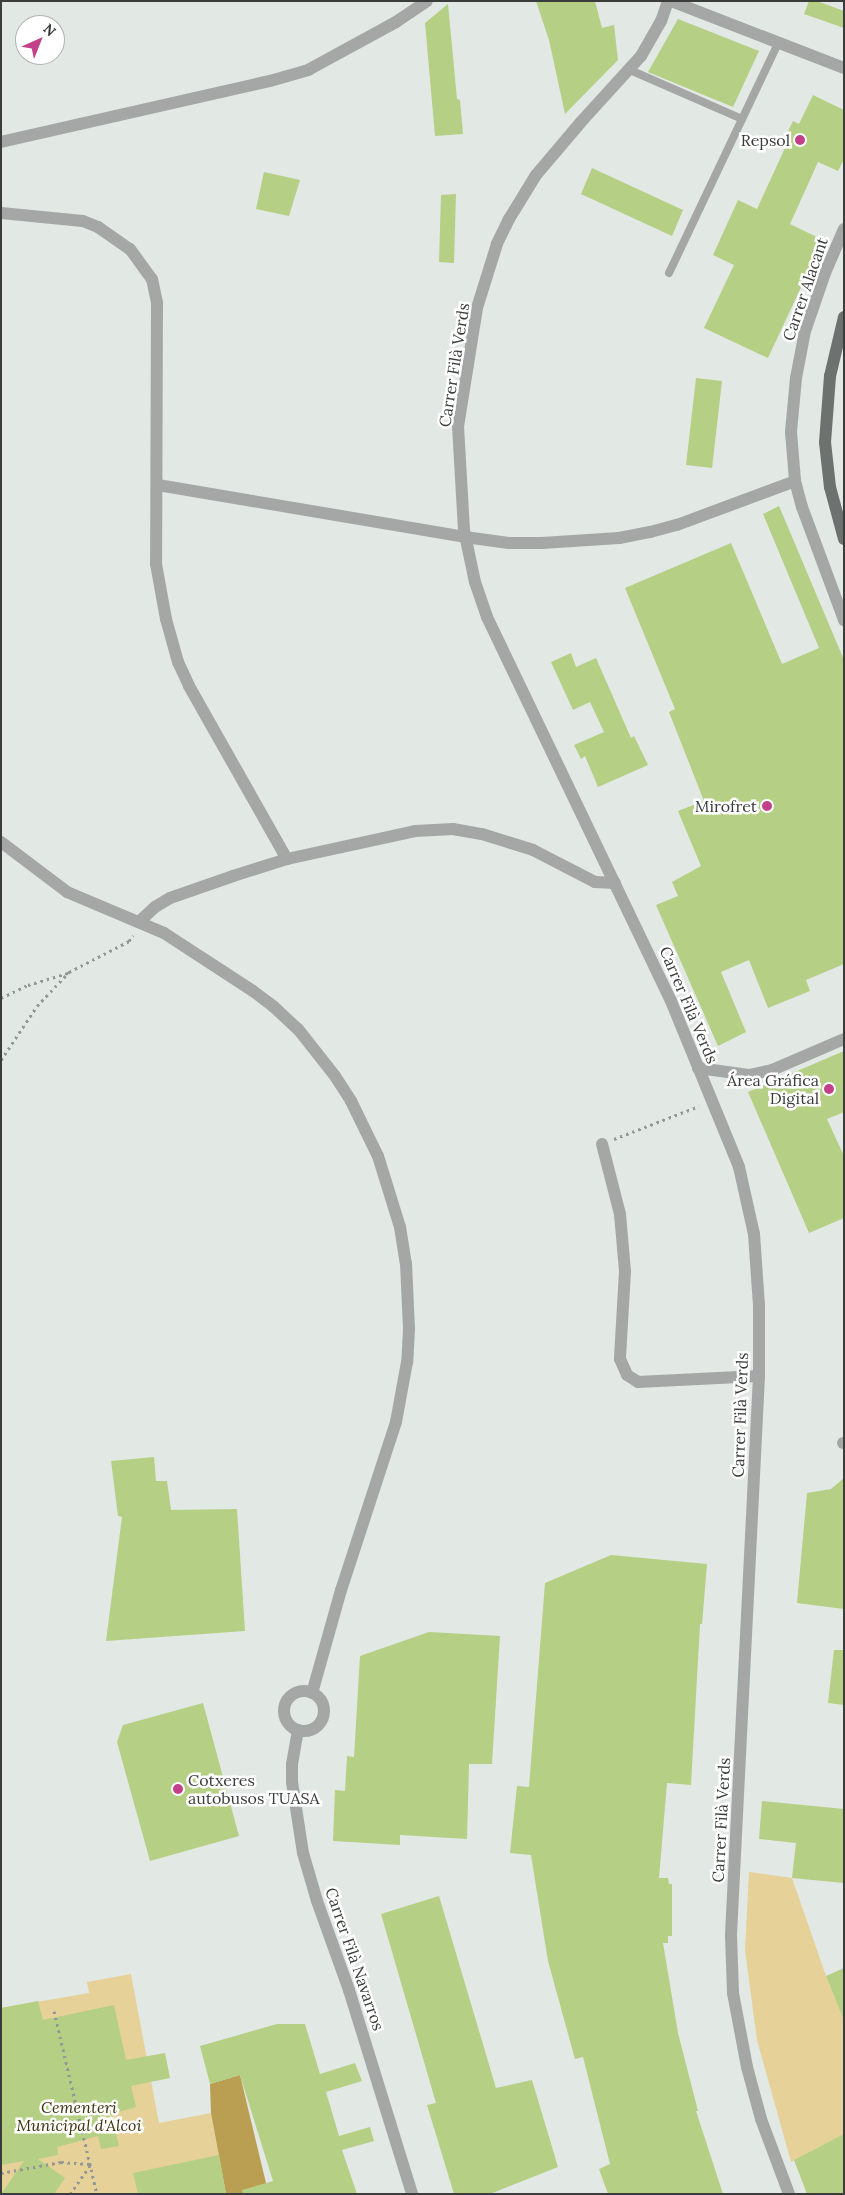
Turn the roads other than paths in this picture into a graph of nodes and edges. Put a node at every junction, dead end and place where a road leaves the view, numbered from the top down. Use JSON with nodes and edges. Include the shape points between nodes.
{"nodes":[{"id":1,"x":427,"y":1,"type":"edge"},
{"id":2,"x":669,"y":1,"type":"edge"},
{"id":3,"x":778,"y":43,"type":"junction"},
{"id":4,"x":844,"y":68,"type":"edge"},
{"id":5,"x":630,"y":70,"type":"junction"},
{"id":6,"x":742,"y":119,"type":"junction"},
{"id":7,"x":1,"y":142,"type":"edge"},
{"id":8,"x":1,"y":213,"type":"edge"},
{"id":9,"x":844,"y":229,"type":"edge"},
{"id":10,"x":669,"y":273,"type":"dead end"},
{"id":11,"x":844,"y":317,"type":"edge"},
{"id":12,"x":795,"y":481,"type":"junction"},
{"id":13,"x":158,"y":485,"type":"junction"},
{"id":14,"x":465,"y":537,"type":"junction"},
{"id":15,"x":844,"y":539,"type":"edge"},
{"id":16,"x":844,"y":620,"type":"edge"},
{"id":17,"x":1,"y":842,"type":"edge"},
{"id":18,"x":287,"y":859,"type":"junction"},
{"id":19,"x":615,"y":883,"type":"junction"},
{"id":20,"x":140,"y":921,"type":"junction"},
{"id":21,"x":844,"y":1039,"type":"edge"},
{"id":22,"x":698,"y":1068,"type":"junction"},
{"id":23,"x":602,"y":1144,"type":"road end"},
{"id":24,"x":759,"y":1376,"type":"junction"},
{"id":25,"x":312,"y":1693,"type":"junction"},
{"id":26,"x":298,"y":1730,"type":"junction"},
{"id":27,"x":412,"y":2194,"type":"edge"},
{"id":28,"x":789,"y":2194,"type":"edge"}],
"edges":[{"from":1,"to":7,"type":"street","via":[[379,32],[308,70]]},
{"from":2,"to":3,"type":"street"},
{"from":2,"to":5,"type":"street","name":"Carrer Filà Verds","via":[[653,38]]},
{"from":3,"to":4,"type":"street"},
{"from":3,"to":6,"type":"lane"},
{"from":5,"to":6,"type":"lane"},
{"from":5,"to":14,"type":"street","name":"Carrer Filà Verds","via":[[541,169],[497,244],[477,308],[458,426]]},
{"from":6,"to":10,"type":"lane"},
{"from":8,"to":13,"type":"street","via":[[83,221],[121,241],[146,268],[156,290],[157,303]]},
{"from":9,"to":12,"type":"street","name":"Carrer Alacant","via":[[814,303],[800,355],[792,406]]},
{"from":11,"to":15,"type":"main road","via":[[830,376],[825,442],[830,487]]},
{"from":12,"to":14,"type":"street","via":[[677,525],[619,538],[509,543]]},
{"from":12,"to":16,"type":"street","name":"Carrer Alacant","via":[[815,548]]},
{"from":13,"to":14,"type":"street"},
{"from":13,"to":18,"type":"street","via":[[156,564],[178,662]]},
{"from":14,"to":19,"type":"street","name":"Carrer Filà Verds","via":[[486,617]]},
{"from":17,"to":20,"type":"street","via":[[67,892],[118,915]]},
{"from":18,"to":19,"type":"street","via":[[394,834],[453,829],[505,840],[533,850],[595,882]]},
{"from":18,"to":20,"type":"street","via":[[170,898]]},
{"from":19,"to":22,"type":"street","name":"Carrer Filà Verds","via":[[671,1001]]},
{"from":20,"to":25,"type":"street","via":[[253,991],[304,1036],[335,1076],[365,1127],[378,1156],[400,1227],[406,1263],[409,1329],[402,1396]]},
{"from":21,"to":22,"type":"street","via":[[772,1070],[749,1075]]},
{"from":22,"to":24,"type":"street","name":"Carrer Filà Verds","via":[[739,1167],[754,1234]]},
{"from":23,"to":24,"type":"street","via":[[620,1214],[625,1270],[620,1360],[627,1375],[638,1382]]},
{"from":24,"to":28,"type":"street","name":"Carrer Filà Verds","via":[[731,1935],[733,1993],[741,2042],[759,2110]]},
{"from":25,"to":26,"type":"street","via":[[323,1706],[322,1718],[315,1728],[304,1732]]},
{"from":25,"to":26,"type":"street","via":[[299,1691],[284,1704],[284,1717],[292,1728]]},
{"from":26,"to":27,"type":"street","name":"Carrer Filà Navarros","via":[[292,1782],[303,1853]]}]}
